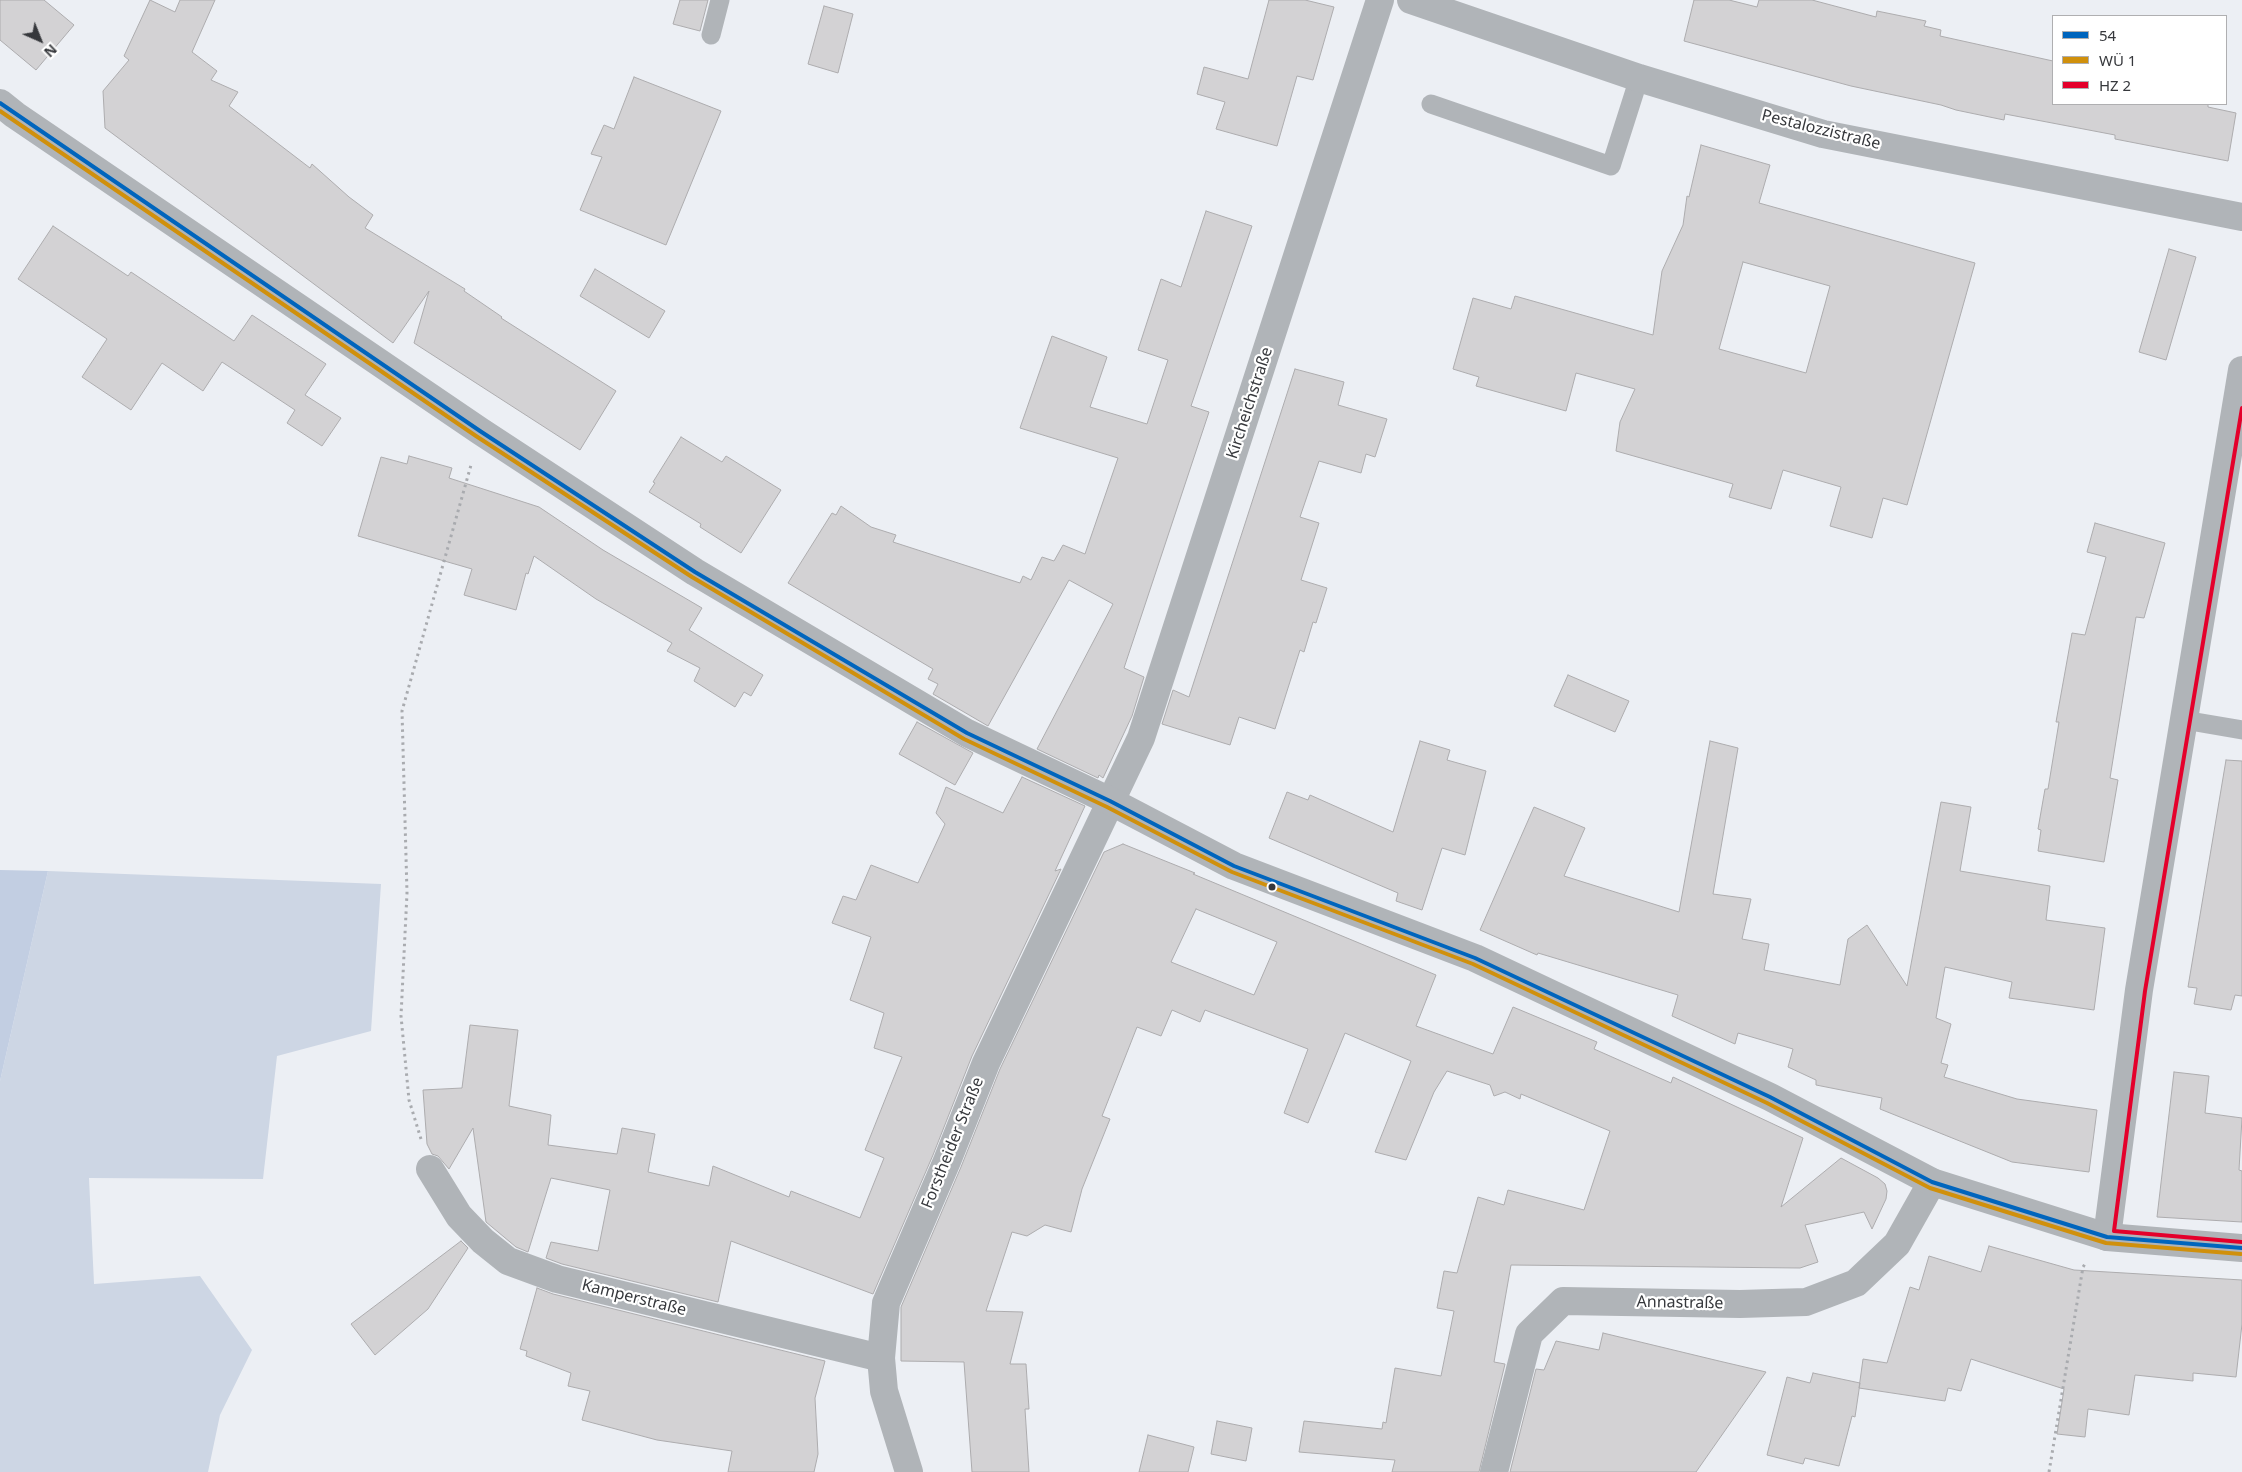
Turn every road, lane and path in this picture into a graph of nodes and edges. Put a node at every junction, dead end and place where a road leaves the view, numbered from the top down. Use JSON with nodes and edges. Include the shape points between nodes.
{"nodes":[{"id":1,"x":720,"y":0,"type":"edge"},
{"id":2,"x":1380,"y":0,"type":"edge"},
{"id":3,"x":1411,"y":0,"type":"edge"},
{"id":4,"x":711,"y":34,"type":"dead end"},
{"id":5,"x":1639,"y":78,"type":"junction"},
{"id":6,"x":0,"y":102,"type":"edge"},
{"id":7,"x":1431,"y":104,"type":"dead end"},
{"id":8,"x":2242,"y":217,"type":"edge"},
{"id":9,"x":2242,"y":370,"type":"edge"},
{"id":10,"x":480,"y":431,"type":"junction"},
{"id":11,"x":2184,"y":720,"type":"junction"},
{"id":12,"x":2242,"y":730,"type":"edge"},
{"id":13,"x":1110,"y":801,"type":"junction"},
{"id":14,"x":430,"y":1169,"type":"joint"},
{"id":15,"x":1932,"y":1182,"type":"junction"},
{"id":16,"x":2107,"y":1238,"type":"junction"},
{"id":17,"x":2242,"y":1248,"type":"edge"},
{"id":18,"x":881,"y":1358,"type":"junction"},
{"id":19,"x":909,"y":1472,"type":"edge"},
{"id":20,"x":1494,"y":1472,"type":"edge"},
{"id":21,"x":2049,"y":1472,"type":"edge"}],
"edges":[{"from":1,"to":4,"type":"lane"},
{"from":2,"to":13,"type":"street","name":"Kircheichstraße","via":[[1142,738]]},
{"from":3,"to":5,"type":"street","name":"Pestalozzistraße"},
{"from":5,"to":7,"type":"lane","via":[[1611,166]]},
{"from":5,"to":8,"type":"street","name":"Pestalozzistraße","via":[[1823,134]]},
{"from":6,"to":10,"type":"street"},
{"from":9,"to":11,"type":"street"},
{"from":10,"to":13,"type":"street","via":[[695,572],[967,733]]},
{"from":10,"to":14,"type":"path","via":[[402,711],[406,893],[401,1016],[409,1100]]},
{"from":11,"to":12,"type":"lane"},
{"from":11,"to":16,"type":"street","via":[[2139,990]]},
{"from":13,"to":15,"type":"street","via":[[1234,866],[1484,962],[1770,1097]]},
{"from":13,"to":18,"type":"street","name":"Forstheider Straße","via":[[986,1063],[886,1303]]},
{"from":14,"to":18,"type":"street","name":"Kamperstraße","via":[[459,1216],[508,1262],[557,1279]]},
{"from":15,"to":16,"type":"street"},
{"from":15,"to":20,"type":"street","name":"Annastraße","via":[[1897,1244],[1856,1283],[1806,1302],[1563,1302],[1529,1334]]},
{"from":16,"to":17,"type":"street"},
{"from":16,"to":21,"type":"path","via":[[2083,1266]]},
{"from":18,"to":19,"type":"street","name":"Forstheider Straße","via":[[884,1391]]}]}
